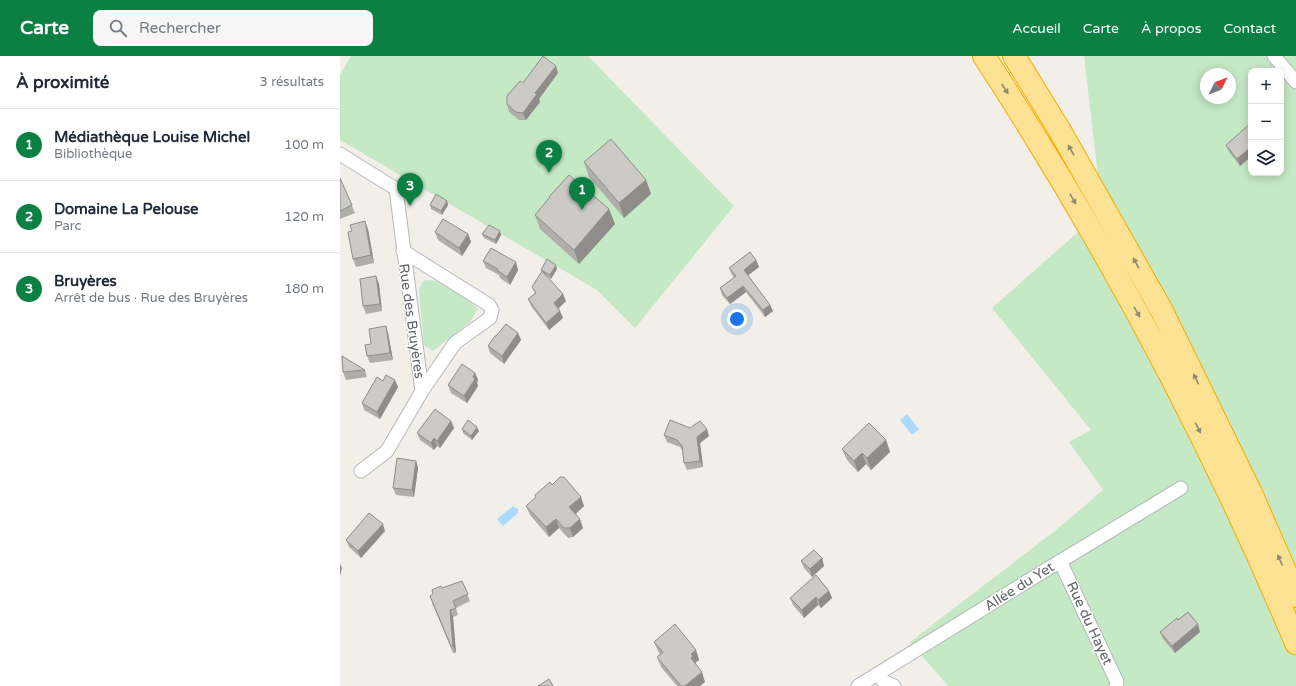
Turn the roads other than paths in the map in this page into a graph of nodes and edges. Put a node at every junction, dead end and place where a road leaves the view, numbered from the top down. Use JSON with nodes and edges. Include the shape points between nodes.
{"nodes":[{"id":1,"x":984,"y":56,"type":"edge"},
{"id":2,"x":1014,"y":56,"type":"edge"},
{"id":3,"x":1274,"y":56,"type":"edge"},
{"id":4,"x":1296,"y":82,"type":"edge"},
{"id":5,"x":340,"y":154,"type":"edge"},
{"id":6,"x":403,"y":251,"type":"junction"},
{"id":7,"x":422,"y":391,"type":"junction"},
{"id":8,"x":361,"y":471,"type":"dead end"},
{"id":9,"x":1181,"y":488,"type":"dead end"},
{"id":10,"x":1060,"y":561,"type":"junction"},
{"id":11,"x":1296,"y":596,"type":"edge"},
{"id":12,"x":1296,"y":643,"type":"edge"},
{"id":13,"x":878,"y":674,"type":"junction"},
{"id":14,"x":858,"y":686,"type":"edge"},
{"id":15,"x":894,"y":686,"type":"edge"},
{"id":16,"x":1116,"y":686,"type":"edge"}],
"edges":[{"from":1,"to":12,"type":"highway","one_way":true,"via":[[1039,141],[1141,319],[1202,435]]},
{"from":11,"to":2,"type":"highway","one_way":true,"via":[[1251,493],[1162,311],[1063,136]]},
{"from":3,"to":4,"type":"street"},
{"from":5,"to":6,"type":"street","name":"Rue des Bruyères","via":[[396,189]]},
{"from":6,"to":7,"type":"street","name":"Rue des Bruyères"},
{"from":6,"to":7,"type":"street","name":"Rue des Bruyères","via":[[489,305],[492,310],[490,318],[455,343]]},
{"from":7,"to":8,"type":"street","name":"Rue des Bruyères","via":[[387,451]]},
{"from":9,"to":10,"type":"street","name":"Allée du Yet"},
{"from":10,"to":13,"type":"street","name":"Allée du Yet"},
{"from":10,"to":16,"type":"street","name":"Rue du Hayet","via":[[1117,682]]},
{"from":13,"to":14,"type":"street","name":"Allée du Yet"},
{"from":13,"to":15,"type":"street","via":[[883,681]]}]}
